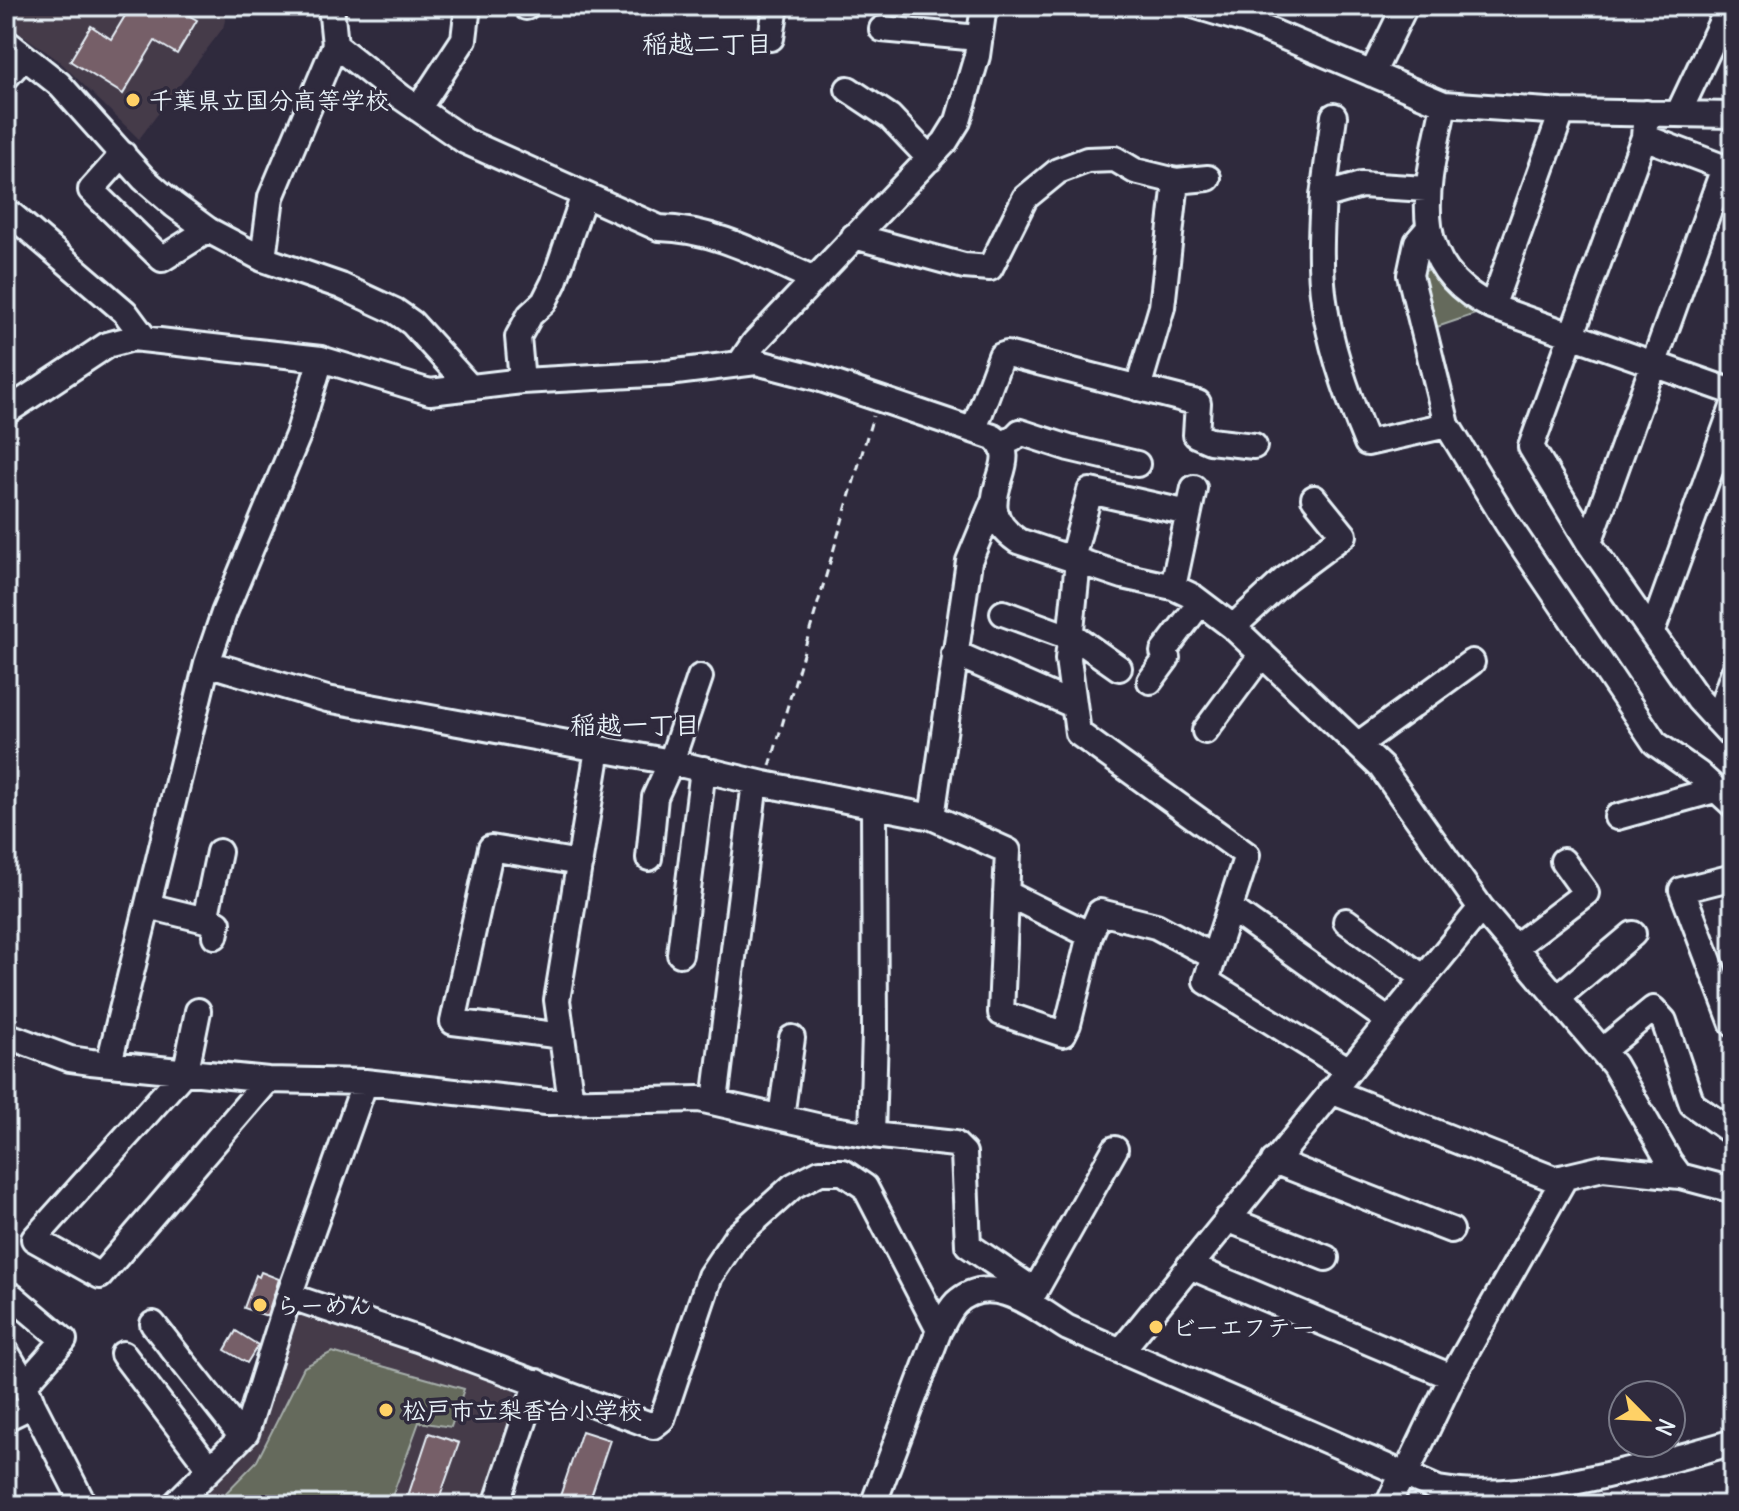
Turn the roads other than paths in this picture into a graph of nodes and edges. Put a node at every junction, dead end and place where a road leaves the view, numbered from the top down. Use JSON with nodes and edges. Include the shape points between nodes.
{"nodes":[{"id":1,"x":331,"y":6,"type":"edge"},
{"id":2,"x":776,"y":6,"type":"edge"},
{"id":3,"x":984,"y":6,"type":"edge"},
{"id":4,"x":1196,"y":6,"type":"edge"},
{"id":5,"x":1405,"y":6,"type":"edge"},
{"id":6,"x":1729,"y":6,"type":"edge"},
{"id":7,"x":1251,"y":13,"type":"edge"},
{"id":8,"x":467,"y":14,"type":"dead end"},
{"id":9,"x":882,"y":29,"type":"dead end"},
{"id":10,"x":771,"y":38,"type":"dead end"},
{"id":11,"x":978,"y":38,"type":"junction"},
{"id":12,"x":335,"y":45,"type":"junction"},
{"id":13,"x":15,"y":50,"type":"edge"},
{"id":14,"x":1372,"y":74,"type":"junction"},
{"id":15,"x":6,"y":77,"type":"edge"},
{"id":16,"x":848,"y":89,"type":"dead end"},
{"id":17,"x":1444,"y":104,"type":"junction"},
{"id":18,"x":418,"y":109,"type":"junction"},
{"id":19,"x":1562,"y":112,"type":"junction"},
{"id":20,"x":1679,"y":112,"type":"junction"},
{"id":21,"x":1733,"y":115,"type":"edge"},
{"id":22,"x":1334,"y":116,"type":"dead end"},
{"id":23,"x":1645,"y":125,"type":"junction"},
{"id":24,"x":123,"y":154,"type":"junction"},
{"id":25,"x":930,"y":159,"type":"junction"},
{"id":26,"x":1728,"y":169,"type":"edge"},
{"id":27,"x":1208,"y":178,"type":"dead end"},
{"id":28,"x":1176,"y":181,"type":"junction"},
{"id":29,"x":1426,"y":189,"type":"junction"},
{"id":30,"x":584,"y":195,"type":"junction"},
{"id":31,"x":1323,"y":196,"type":"junction"},
{"id":32,"x":6,"y":215,"type":"edge"},
{"id":33,"x":1429,"y":228,"type":"junction"},
{"id":34,"x":208,"y":230,"type":"junction"},
{"id":35,"x":854,"y":236,"type":"junction"},
{"id":36,"x":263,"y":259,"type":"junction"},
{"id":37,"x":814,"y":279,"type":"junction"},
{"id":38,"x":1492,"y":307,"type":"junction"},
{"id":39,"x":1572,"y":335,"type":"junction"},
{"id":40,"x":145,"y":339,"type":"junction"},
{"id":41,"x":321,"y":359,"type":"junction"},
{"id":42,"x":741,"y":362,"type":"junction"},
{"id":43,"x":1654,"y":364,"type":"junction"},
{"id":44,"x":522,"y":381,"type":"junction"},
{"id":45,"x":469,"y":386,"type":"junction"},
{"id":46,"x":1138,"y":388,"type":"junction"},
{"id":47,"x":1733,"y":392,"type":"edge"},
{"id":48,"x":1733,"y":407,"type":"edge"},
{"id":49,"x":6,"y":412,"type":"edge"},
{"id":50,"x":1447,"y":425,"type":"junction"},
{"id":51,"x":974,"y":429,"type":"junction"},
{"id":52,"x":1002,"y":444,"type":"junction"},
{"id":53,"x":1254,"y":446,"type":"dead end"},
{"id":54,"x":1137,"y":464,"type":"dead end"},
{"id":55,"x":1194,"y":488,"type":"dead end"},
{"id":56,"x":1314,"y":498,"type":"dead end"},
{"id":57,"x":993,"y":503,"type":"junction"},
{"id":58,"x":1188,"y":513,"type":"junction"},
{"id":59,"x":1589,"y":543,"type":"junction"},
{"id":60,"x":1075,"y":560,"type":"junction"},
{"id":61,"x":1173,"y":587,"type":"junction"},
{"id":62,"x":1200,"y":603,"type":"junction"},
{"id":63,"x":1003,"y":613,"type":"dead end"},
{"id":64,"x":1233,"y":627,"type":"junction"},
{"id":65,"x":1652,"y":632,"type":"junction"},
{"id":66,"x":1069,"y":635,"type":"junction"},
{"id":67,"x":954,"y":653,"type":"junction"},
{"id":68,"x":1262,"y":654,"type":"junction"},
{"id":69,"x":1472,"y":662,"type":"dead end"},
{"id":70,"x":207,"y":663,"type":"junction"},
{"id":71,"x":1119,"y":668,"type":"dead end"},
{"id":72,"x":1733,"y":674,"type":"edge"},
{"id":73,"x":700,"y":677,"type":"dead end"},
{"id":74,"x":1150,"y":681,"type":"dead end"},
{"id":75,"x":1073,"y":705,"type":"junction"},
{"id":76,"x":1725,"y":728,"type":"edge"},
{"id":77,"x":1205,"y":731,"type":"dead end"},
{"id":78,"x":1359,"y":744,"type":"junction"},
{"id":79,"x":598,"y":749,"type":"junction"},
{"id":80,"x":671,"y":762,"type":"junction"},
{"id":81,"x":703,"y":769,"type":"junction"},
{"id":82,"x":759,"y":783,"type":"junction"},
{"id":83,"x":1724,"y":798,"type":"edge"},
{"id":84,"x":874,"y":807,"type":"junction"},
{"id":85,"x":932,"y":817,"type":"junction"},
{"id":86,"x":1617,"y":817,"type":"dead end"},
{"id":87,"x":219,"y":852,"type":"dead end"},
{"id":88,"x":649,"y":858,"type":"dead end"},
{"id":89,"x":1563,"y":861,"type":"dead end"},
{"id":90,"x":580,"y":863,"type":"junction"},
{"id":91,"x":1733,"y":877,"type":"edge"},
{"id":92,"x":1006,"y":893,"type":"junction"},
{"id":93,"x":148,"y":906,"type":"junction"},
{"id":94,"x":1230,"y":908,"type":"junction"},
{"id":95,"x":1481,"y":908,"type":"junction"},
{"id":96,"x":1346,"y":921,"type":"dead end"},
{"id":97,"x":1633,"y":934,"type":"dead end"},
{"id":98,"x":1090,"y":935,"type":"junction"},
{"id":99,"x":1515,"y":947,"type":"junction"},
{"id":100,"x":680,"y":954,"type":"dead end"},
{"id":101,"x":1214,"y":957,"type":"junction"},
{"id":102,"x":1424,"y":978,"type":"junction"},
{"id":103,"x":1558,"y":997,"type":"junction"},
{"id":104,"x":198,"y":1011,"type":"dead end"},
{"id":105,"x":1389,"y":1021,"type":"junction"},
{"id":106,"x":1733,"y":1024,"type":"edge"},
{"id":107,"x":6,"y":1035,"type":"edge"},
{"id":108,"x":562,"y":1036,"type":"junction"},
{"id":109,"x":792,"y":1038,"type":"dead end"},
{"id":110,"x":1603,"y":1050,"type":"junction"},
{"id":111,"x":109,"y":1063,"type":"junction"},
{"id":112,"x":186,"y":1070,"type":"junction"},
{"id":113,"x":1349,"y":1070,"type":"junction"},
{"id":114,"x":268,"y":1080,"type":"junction"},
{"id":115,"x":365,"y":1082,"type":"junction"},
{"id":116,"x":1331,"y":1091,"type":"junction"},
{"id":117,"x":715,"y":1101,"type":"junction"},
{"id":118,"x":571,"y":1102,"type":"junction"},
{"id":119,"x":781,"y":1117,"type":"junction"},
{"id":120,"x":1733,"y":1133,"type":"edge"},
{"id":121,"x":872,"y":1135,"type":"junction"},
{"id":122,"x":1115,"y":1149,"type":"dead end"},
{"id":123,"x":1274,"y":1161,"type":"junction"},
{"id":124,"x":1680,"y":1176,"type":"junction"},
{"id":125,"x":1565,"y":1177,"type":"junction"},
{"id":126,"x":1733,"y":1190,"type":"edge"},
{"id":127,"x":1227,"y":1219,"type":"junction"},
{"id":128,"x":1451,"y":1230,"type":"dead end"},
{"id":129,"x":1326,"y":1258,"type":"dead end"},
{"id":130,"x":1189,"y":1266,"type":"junction"},
{"id":131,"x":289,"y":1296,"type":"junction"},
{"id":132,"x":1031,"y":1297,"type":"junction"},
{"id":133,"x":6,"y":1303,"type":"edge"},
{"id":134,"x":153,"y":1324,"type":"dead end"},
{"id":135,"x":939,"y":1330,"type":"junction"},
{"id":136,"x":1121,"y":1351,"type":"junction"},
{"id":137,"x":6,"y":1352,"type":"edge"},
{"id":138,"x":123,"y":1354,"type":"dead end"},
{"id":139,"x":1452,"y":1377,"type":"junction"},
{"id":140,"x":537,"y":1382,"type":"junction"},
{"id":141,"x":29,"y":1395,"type":"junction"},
{"id":142,"x":6,"y":1418,"type":"edge"},
{"id":143,"x":242,"y":1437,"type":"junction"},
{"id":144,"x":1733,"y":1442,"type":"edge"},
{"id":145,"x":210,"y":1469,"type":"junction"},
{"id":146,"x":1402,"y":1475,"type":"junction"},
{"id":147,"x":84,"y":1505,"type":"edge"},
{"id":148,"x":174,"y":1505,"type":"edge"},
{"id":149,"x":496,"y":1505,"type":"edge"},
{"id":150,"x":873,"y":1505,"type":"edge"},
{"id":151,"x":1388,"y":1505,"type":"edge"}],
"edges":[{"from":1,"to":12,"type":"street"},
{"from":2,"to":10,"type":"street"},
{"from":3,"to":11,"type":"street"},
{"from":4,"to":7,"type":"street"},
{"from":5,"to":14,"type":"street"},
{"from":6,"to":20,"type":"street"},
{"from":7,"to":14,"type":"street"},
{"from":8,"to":18,"type":"street","via":[[464,39]]},
{"from":9,"to":11,"type":"street"},
{"from":11,"to":25,"type":"street","via":[[958,121]]},
{"from":12,"to":18,"type":"street"},
{"from":12,"to":36,"type":"street","via":[[271,197]]},
{"from":13,"to":15,"type":"street"},
{"from":13,"to":24,"type":"street","via":[[59,84]]},
{"from":14,"to":17,"type":"street"},
{"from":16,"to":25,"type":"street","via":[[890,117]]},
{"from":17,"to":19,"type":"street"},
{"from":17,"to":29,"type":"street"},
{"from":18,"to":30,"type":"street","via":[[465,141]]},
{"from":19,"to":23,"type":"street"},
{"from":19,"to":38,"type":"street"},
{"from":20,"to":21,"type":"street"},
{"from":20,"to":23,"type":"street"},
{"from":22,"to":31,"type":"street"},
{"from":23,"to":26,"type":"street"},
{"from":23,"to":39,"type":"street"},
{"from":24,"to":34,"type":"street","via":[[144,179]]},
{"from":24,"to":34,"type":"street","via":[[91,190],[162,259]]},
{"from":25,"to":35,"type":"street"},
{"from":26,"to":43,"type":"street"},
{"from":27,"to":28,"type":"street"},
{"from":28,"to":35,"type":"street","via":[[1135,171],[1115,159],[1087,160],[1058,171],[1025,198],[990,268],[964,266]]},
{"from":28,"to":46,"type":"street","via":[[1162,307]]},
{"from":29,"to":31,"type":"street","via":[[1361,185]]},
{"from":29,"to":33,"type":"street"},
{"from":30,"to":37,"type":"street","via":[[659,228],[719,237]]},
{"from":30,"to":44,"type":"street","via":[[554,282],[518,337]]},
{"from":31,"to":50,"type":"street","via":[[1324,303],[1349,399],[1367,443]]},
{"from":32,"to":40,"type":"street","via":[[125,312]]},
{"from":33,"to":38,"type":"street","via":[[1453,281]]},
{"from":33,"to":50,"type":"street","via":[[1417,242],[1410,275]]},
{"from":34,"to":36,"type":"street"},
{"from":35,"to":37,"type":"street"},
{"from":36,"to":45,"type":"street","via":[[395,311]]},
{"from":37,"to":42,"type":"street"},
{"from":38,"to":39,"type":"street"},
{"from":39,"to":43,"type":"street"},
{"from":39,"to":59,"type":"street","via":[[1531,447]]},
{"from":40,"to":41,"type":"street"},
{"from":40,"to":49,"type":"street","via":[[107,345]]},
{"from":41,"to":45,"type":"street","via":[[430,392]]},
{"from":41,"to":70,"type":"street","via":[[298,435]]},
{"from":42,"to":44,"type":"street","via":[[668,373]]},
{"from":42,"to":51,"type":"street","via":[[787,369]]},
{"from":43,"to":47,"type":"street"},
{"from":43,"to":59,"type":"street"},
{"from":44,"to":45,"type":"street"},
{"from":46,"to":51,"type":"street","via":[[1007,354],[1001,356]]},
{"from":46,"to":53,"type":"street","via":[[1198,403],[1196,435]]},
{"from":48,"to":65,"type":"street"},
{"from":50,"to":83,"type":"street","via":[[1655,743]]},
{"from":51,"to":52,"type":"street"},
{"from":52,"to":54,"type":"street","via":[[1020,432]]},
{"from":52,"to":57,"type":"street","via":[[1006,456]]},
{"from":55,"to":58,"type":"street"},
{"from":56,"to":64,"type":"street","via":[[1344,535]]},
{"from":57,"to":60,"type":"street","via":[[1006,533]]},
{"from":57,"to":67,"type":"street","via":[[969,561]]},
{"from":58,"to":60,"type":"street","via":[[1090,491]]},
{"from":58,"to":61,"type":"street"},
{"from":59,"to":65,"type":"street"},
{"from":60,"to":61,"type":"street"},
{"from":60,"to":66,"type":"street"},
{"from":61,"to":62,"type":"street"},
{"from":62,"to":64,"type":"street"},
{"from":62,"to":74,"type":"street","via":[[1163,652],[1167,658]]},
{"from":63,"to":66,"type":"street"},
{"from":64,"to":68,"type":"street"},
{"from":65,"to":76,"type":"street"},
{"from":66,"to":71,"type":"street"},
{"from":66,"to":75,"type":"street"},
{"from":67,"to":75,"type":"street"},
{"from":67,"to":85,"type":"street"},
{"from":68,"to":77,"type":"street"},
{"from":68,"to":78,"type":"street"},
{"from":69,"to":78,"type":"street"},
{"from":70,"to":79,"type":"street","via":[[327,699]]},
{"from":70,"to":93,"type":"street"},
{"from":72,"to":76,"type":"street"},
{"from":73,"to":80,"type":"street"},
{"from":75,"to":94,"type":"street","via":[[1078,733],[1247,855]]},
{"from":78,"to":95,"type":"street"},
{"from":79,"to":80,"type":"street"},
{"from":79,"to":90,"type":"street"},
{"from":80,"to":81,"type":"street"},
{"from":80,"to":88,"type":"street","via":[[655,797]]},
{"from":81,"to":82,"type":"street"},
{"from":81,"to":100,"type":"street"},
{"from":82,"to":84,"type":"street"},
{"from":82,"to":117,"type":"street"},
{"from":83,"to":86,"type":"street"},
{"from":84,"to":85,"type":"street"},
{"from":84,"to":121,"type":"street"},
{"from":85,"to":92,"type":"street","via":[[1008,851]]},
{"from":87,"to":93,"type":"street","via":[[210,928]]},
{"from":89,"to":99,"type":"street","via":[[1586,893]]},
{"from":90,"to":108,"type":"street","via":[[557,1000]]},
{"from":90,"to":108,"type":"street","via":[[491,848],[453,1022]]},
{"from":91,"to":106,"type":"street","via":[[1682,890]]},
{"from":92,"to":98,"type":"street"},
{"from":92,"to":98,"type":"street","via":[[1001,1013],[1063,1034]]},
{"from":93,"to":111,"type":"street"},
{"from":94,"to":101,"type":"street"},
{"from":94,"to":105,"type":"street"},
{"from":95,"to":99,"type":"street"},
{"from":95,"to":102,"type":"street"},
{"from":96,"to":102,"type":"street"},
{"from":97,"to":103,"type":"street"},
{"from":98,"to":101,"type":"street","via":[[1100,912],[1156,926]]},
{"from":99,"to":103,"type":"street"},
{"from":101,"to":113,"type":"street","via":[[1206,981]]},
{"from":102,"to":105,"type":"street"},
{"from":103,"to":110,"type":"street"},
{"from":104,"to":112,"type":"street"},
{"from":105,"to":113,"type":"street"},
{"from":107,"to":111,"type":"street","via":[[70,1059]]},
{"from":108,"to":118,"type":"street"},
{"from":109,"to":119,"type":"street"},
{"from":110,"to":120,"type":"street","via":[[1653,1009],[1664,1021],[1692,1104]]},
{"from":110,"to":124,"type":"street"},
{"from":111,"to":112,"type":"street"},
{"from":112,"to":114,"type":"street"},
{"from":112,"to":114,"type":"street","via":[[34,1239],[100,1276]]},
{"from":113,"to":116,"type":"street"},
{"from":114,"to":115,"type":"street"},
{"from":115,"to":118,"type":"street"},
{"from":115,"to":131,"type":"street"},
{"from":116,"to":123,"type":"street"},
{"from":116,"to":125,"type":"street","via":[[1554,1179]]},
{"from":117,"to":118,"type":"street"},
{"from":117,"to":119,"type":"street"},
{"from":119,"to":121,"type":"street"},
{"from":121,"to":132,"type":"street","via":[[955,1144],[964,1153],[968,1245]]},
{"from":122,"to":132,"type":"street"},
{"from":123,"to":127,"type":"street"},
{"from":123,"to":128,"type":"street"},
{"from":124,"to":125,"type":"street","via":[[1603,1168]]},
{"from":124,"to":126,"type":"street"},
{"from":125,"to":139,"type":"street"},
{"from":127,"to":129,"type":"street"},
{"from":127,"to":130,"type":"street"},
{"from":130,"to":136,"type":"street"},
{"from":130,"to":139,"type":"street"},
{"from":131,"to":140,"type":"street"},
{"from":131,"to":143,"type":"street"},
{"from":132,"to":135,"type":"street","via":[[975,1291],[955,1304]]},
{"from":132,"to":136,"type":"street","via":[[1068,1328]]},
{"from":133,"to":141,"type":"street","via":[[12,1296],[64,1340]]},
{"from":134,"to":143,"type":"street"},
{"from":135,"to":140,"type":"street","via":[[865,1187],[843,1172],[820,1172],[793,1186],[736,1237],[718,1263],[662,1419],[653,1426]]},
{"from":135,"to":150,"type":"street"},
{"from":136,"to":146,"type":"street"},
{"from":137,"to":141,"type":"street"},
{"from":138,"to":145,"type":"street"},
{"from":139,"to":146,"type":"street"},
{"from":140,"to":149,"type":"street"},
{"from":141,"to":142,"type":"street"},
{"from":141,"to":147,"type":"street"},
{"from":143,"to":145,"type":"street"},
{"from":144,"to":146,"type":"street","via":[[1523,1491],[1462,1493]]},
{"from":145,"to":148,"type":"street"},
{"from":146,"to":151,"type":"street"}]}
